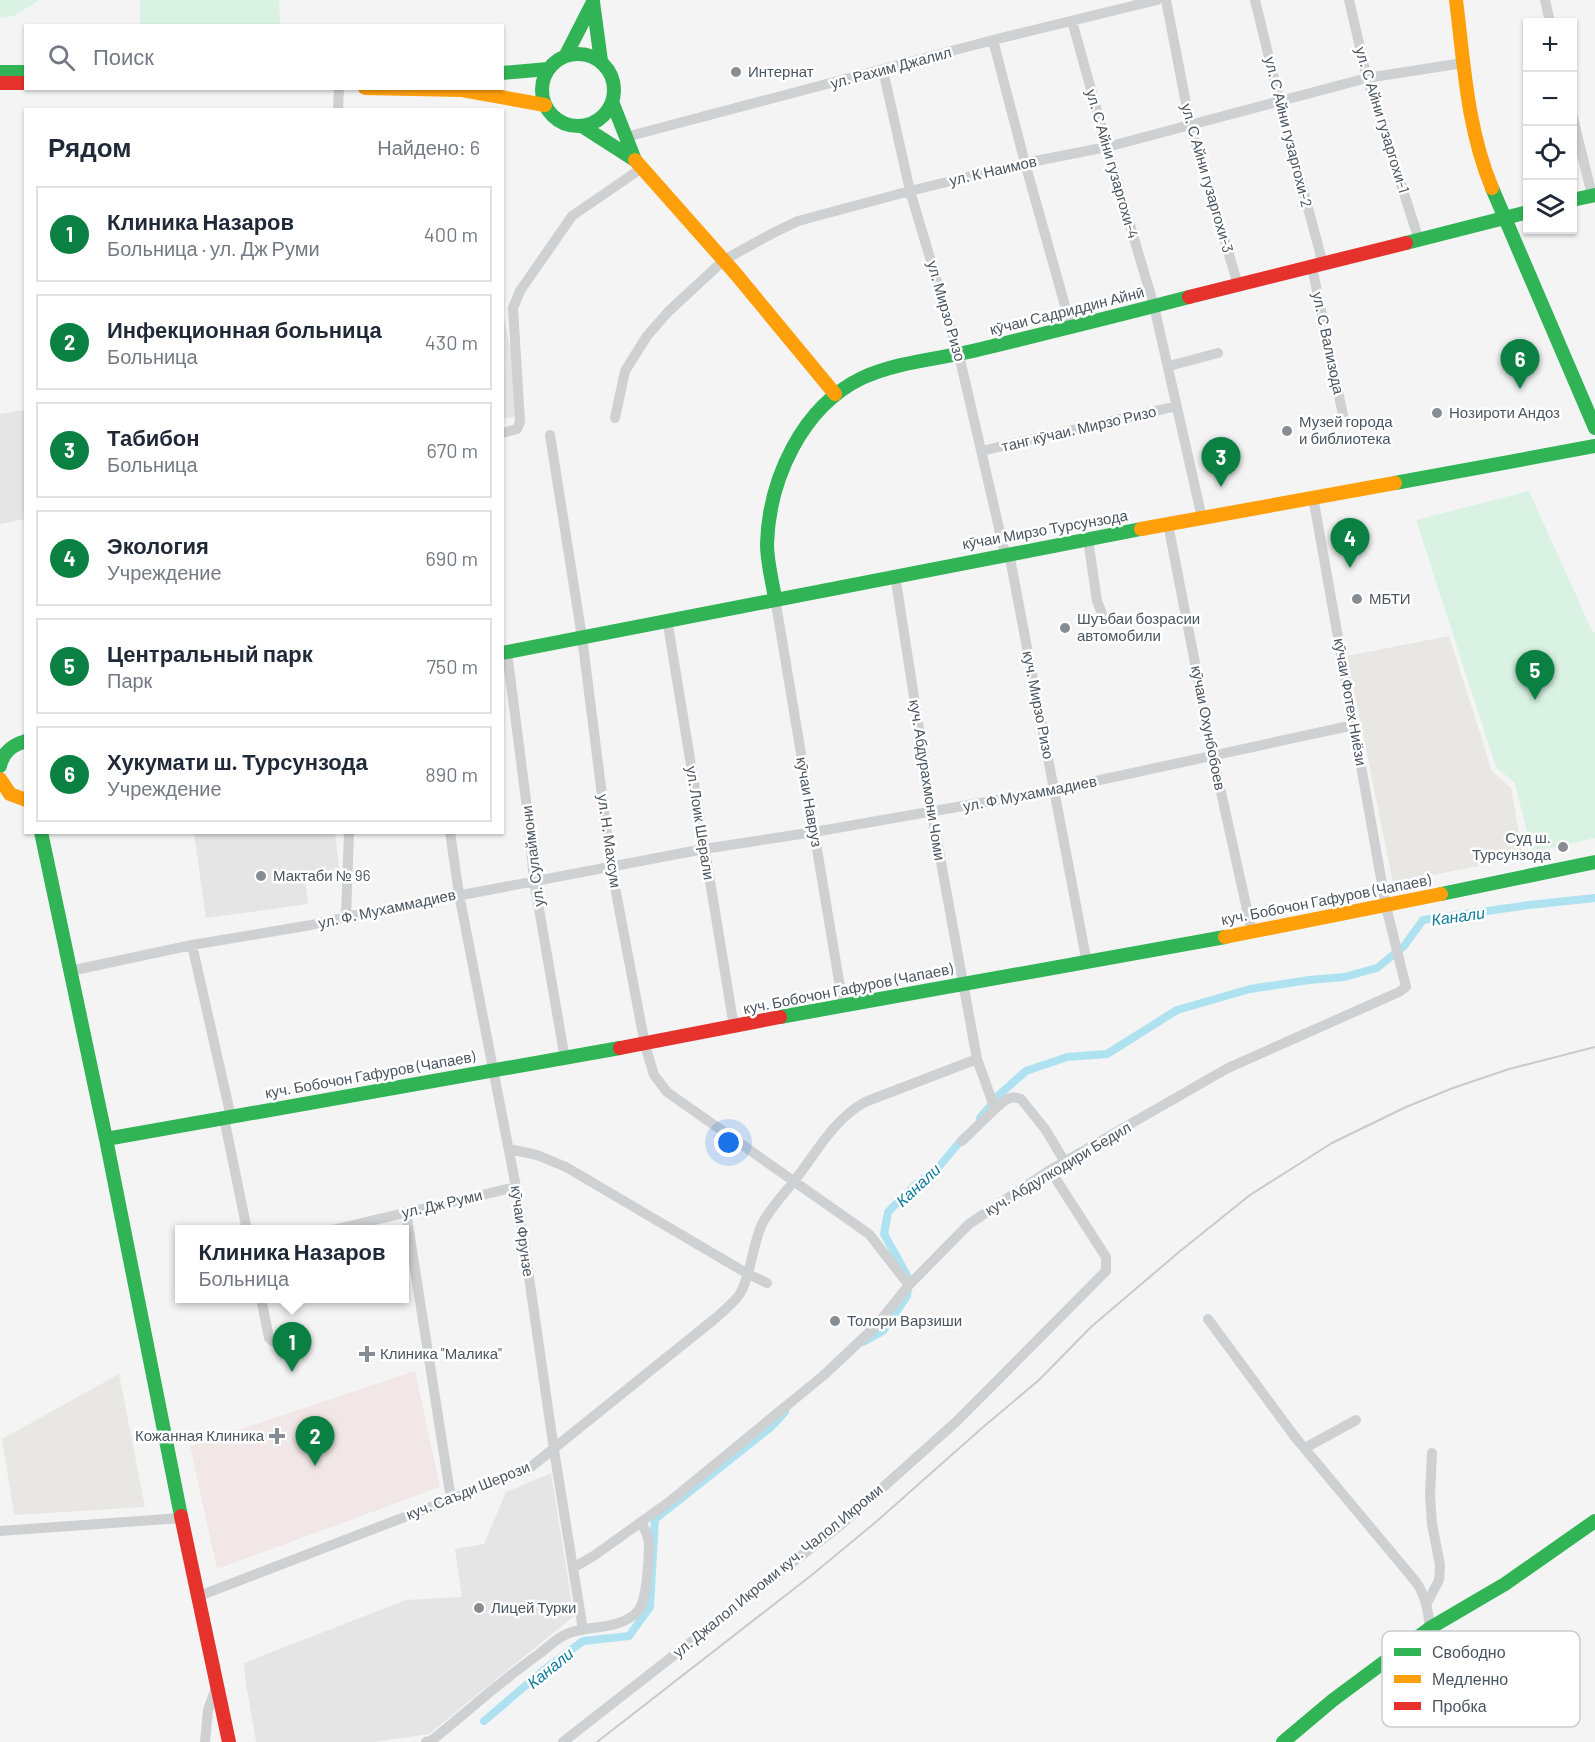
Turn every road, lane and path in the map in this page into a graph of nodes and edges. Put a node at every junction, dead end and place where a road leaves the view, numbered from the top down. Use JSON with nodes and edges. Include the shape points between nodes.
{"nodes":[{"id":1,"x":1156,"y":0,"type":"edge"},
{"id":2,"x":1166,"y":0,"type":"edge"},
{"id":3,"x":1255,"y":0,"type":"edge"},
{"id":4,"x":1349,"y":0,"type":"edge"},
{"id":5,"x":1456,"y":0,"type":"edge"},
{"id":6,"x":1545,"y":0,"type":"edge"},
{"id":7,"x":593,"y":1,"type":"edge"},
{"id":8,"x":1550,"y":18,"type":"edge"},
{"id":9,"x":1072,"y":21,"type":"junction"},
{"id":10,"x":993,"y":40,"type":"junction"},
{"id":11,"x":566,"y":55,"type":"junction"},
{"id":12,"x":601,"y":61,"type":"junction"},
{"id":13,"x":1463,"y":63,"type":"junction"},
{"id":14,"x":548,"y":69,"type":"junction"},
{"id":15,"x":883,"y":70,"type":"junction"},
{"id":16,"x":0,"y":72,"type":"edge"},
{"id":17,"x":24,"y":72,"type":"edge"},
{"id":18,"x":504,"y":73,"type":"edge"},
{"id":19,"x":1367,"y":78,"type":"junction"},
{"id":20,"x":0,"y":83,"type":"edge"},
{"id":21,"x":24,"y":83,"type":"edge"},
{"id":22,"x":339,"y":90,"type":"edge"},
{"id":23,"x":462,"y":90,"type":"edge"},
{"id":24,"x":1280,"y":103,"type":"junction"},
{"id":25,"x":613,"y":104,"type":"junction"},
{"id":26,"x":545,"y":105,"type":"junction"},
{"id":27,"x":338,"y":108,"type":"edge"},
{"id":28,"x":1190,"y":124,"type":"junction"},
{"id":29,"x":582,"y":126,"type":"junction"},
{"id":30,"x":1575,"y":126,"type":"edge"},
{"id":31,"x":626,"y":137,"type":"junction"},
{"id":32,"x":1107,"y":147,"type":"junction"},
{"id":33,"x":1025,"y":163,"type":"junction"},
{"id":34,"x":639,"y":164,"type":"junction"},
{"id":35,"x":910,"y":191,"type":"junction"},
{"id":36,"x":1593,"y":195,"type":"edge"},
{"id":37,"x":1577,"y":199,"type":"edge"},
{"id":38,"x":1523,"y":213,"type":"edge"},
{"id":39,"x":1505,"y":218,"type":"junction"},
{"id":40,"x":1419,"y":240,"type":"junction"},
{"id":41,"x":724,"y":261,"type":"junction"},
{"id":42,"x":1318,"y":266,"type":"junction"},
{"id":43,"x":1238,"y":285,"type":"junction"},
{"id":44,"x":1154,"y":306,"type":"junction"},
{"id":45,"x":1071,"y":327,"type":"junction"},
{"id":46,"x":1218,"y":353,"type":"dead end"},
{"id":47,"x":959,"y":355,"type":"junction"},
{"id":48,"x":1169,"y":366,"type":"junction"},
{"id":49,"x":835,"y":394,"type":"junction"},
{"id":50,"x":1177,"y":406,"type":"junction"},
{"id":51,"x":615,"y":418,"type":"dead end"},
{"id":52,"x":1344,"y":420,"type":"dead end"},
{"id":53,"x":1595,"y":428,"type":"edge"},
{"id":54,"x":504,"y":432,"type":"edge"},
{"id":55,"x":550,"y":435,"type":"dead end"},
{"id":56,"x":1595,"y":446,"type":"edge"},
{"id":57,"x":981,"y":451,"type":"junction"},
{"id":58,"x":1313,"y":497,"type":"junction"},
{"id":59,"x":1202,"y":518,"type":"junction"},
{"id":60,"x":1168,"y":524,"type":"junction"},
{"id":61,"x":1088,"y":539,"type":"junction"},
{"id":62,"x":1007,"y":554,"type":"junction"},
{"id":63,"x":895,"y":575,"type":"junction"},
{"id":64,"x":775,"y":598,"type":"junction"},
{"id":65,"x":667,"y":619,"type":"junction"},
{"id":66,"x":1104,"y":619,"type":"dead end"},
{"id":67,"x":582,"y":637,"type":"junction"},
{"id":68,"x":505,"y":652,"type":"edge"},
{"id":69,"x":1354,"y":725,"type":"junction"},
{"id":70,"x":21,"y":742,"type":"edge"},
{"id":71,"x":0,"y":746,"type":"edge"},
{"id":72,"x":1213,"y":756,"type":"junction"},
{"id":73,"x":0,"y":766,"type":"edge"},
{"id":74,"x":0,"y":778,"type":"edge"},
{"id":75,"x":1054,"y":790,"type":"junction"},
{"id":76,"x":24,"y":803,"type":"edge"},
{"id":77,"x":932,"y":813,"type":"junction"},
{"id":78,"x":814,"y":832,"type":"junction"},
{"id":79,"x":42,"y":834,"type":"edge"},
{"id":80,"x":349,"y":834,"type":"edge"},
{"id":81,"x":450,"y":834,"type":"edge"},
{"id":82,"x":704,"y":849,"type":"junction"},
{"id":83,"x":1595,"y":862,"type":"edge"},
{"id":84,"x":611,"y":866,"type":"junction"},
{"id":85,"x":534,"y":880,"type":"junction"},
{"id":86,"x":459,"y":894,"type":"junction"},
{"id":87,"x":1386,"y":906,"type":"junction"},
{"id":88,"x":346,"y":916,"type":"junction"},
{"id":89,"x":1252,"y":932,"type":"junction"},
{"id":90,"x":192,"y":945,"type":"junction"},
{"id":91,"x":1088,"y":963,"type":"junction"},
{"id":92,"x":70,"y":970,"type":"junction"},
{"id":93,"x":964,"y":984,"type":"junction"},
{"id":94,"x":843,"y":1005,"type":"junction"},
{"id":95,"x":734,"y":1027,"type":"junction"},
{"id":96,"x":645,"y":1045,"type":"junction"},
{"id":97,"x":566,"y":1059,"type":"junction"},
{"id":98,"x":977,"y":1059,"type":"junction"},
{"id":99,"x":492,"y":1070,"type":"junction"},
{"id":100,"x":995,"y":1109,"type":"junction"},
{"id":101,"x":227,"y":1118,"type":"junction"},
{"id":102,"x":106,"y":1139,"type":"junction"},
{"id":103,"x":962,"y":1140,"type":"dead end"},
{"id":104,"x":509,"y":1149,"type":"junction"},
{"id":105,"x":1065,"y":1162,"type":"junction"},
{"id":106,"x":1050,"y":1170,"type":"junction"},
{"id":107,"x":794,"y":1180,"type":"junction"},
{"id":108,"x":516,"y":1187,"type":"junction"},
{"id":109,"x":406,"y":1212,"type":"junction"},
{"id":110,"x":246,"y":1225,"type":"edge"},
{"id":111,"x":353,"y":1225,"type":"edge"},
{"id":112,"x":408,"y":1225,"type":"edge"},
{"id":113,"x":409,"y":1231,"type":"edge"},
{"id":114,"x":748,"y":1274,"type":"junction"},
{"id":115,"x":767,"y":1282,"type":"dead end"},
{"id":116,"x":909,"y":1285,"type":"junction"},
{"id":117,"x":262,"y":1303,"type":"edge"},
{"id":118,"x":1209,"y":1319,"type":"dead end"},
{"id":119,"x":298,"y":1343,"type":"dead end"},
{"id":120,"x":1356,"y":1420,"type":"dead end"},
{"id":121,"x":1305,"y":1448,"type":"junction"},
{"id":122,"x":554,"y":1450,"type":"junction"},
{"id":123,"x":1432,"y":1452,"type":"dead end"},
{"id":124,"x":451,"y":1499,"type":"junction"},
{"id":125,"x":181,"y":1518,"type":"junction"},
{"id":126,"x":1595,"y":1521,"type":"edge"},
{"id":127,"x":641,"y":1522,"type":"junction"},
{"id":128,"x":0,"y":1531,"type":"edge"},
{"id":129,"x":573,"y":1568,"type":"junction"},
{"id":130,"x":199,"y":1596,"type":"junction"},
{"id":131,"x":1427,"y":1603,"type":"junction"},
{"id":132,"x":1430,"y":1628,"type":"junction"},
{"id":133,"x":583,"y":1630,"type":"junction"},
{"id":134,"x":1426,"y":1631,"type":"edge"},
{"id":135,"x":1382,"y":1664,"type":"edge"},
{"id":136,"x":217,"y":1685,"type":"junction"},
{"id":137,"x":205,"y":1742,"type":"edge"},
{"id":138,"x":229,"y":1742,"type":"edge"},
{"id":139,"x":426,"y":1742,"type":"edge"},
{"id":140,"x":563,"y":1742,"type":"edge"},
{"id":141,"x":1283,"y":1742,"type":"edge"}],
"edges":[{"from":1,"to":9,"type":"street","name":"ул. Рахим Джалил"},
{"from":2,"to":28,"type":"street","name":"ул. С Айни гузаргохи-3"},
{"from":3,"to":24,"type":"street","name":"ул. С Айни гузаргохи-2"},
{"from":4,"to":19,"type":"street","name":"ул. С Айни гузаргохи-1"},
{"from":5,"to":13,"type":"street"},
{"from":6,"to":8,"type":"street"},
{"from":7,"to":11,"type":"street"},
{"from":7,"to":12,"type":"street"},
{"from":9,"to":10,"type":"street","name":"ул. Рахим Джалил"},
{"from":9,"to":32,"type":"street","name":"ул. С Айни гузаргохи-4"},
{"from":10,"to":15,"type":"street","name":"ул. Рахим Джалил"},
{"from":10,"to":33,"type":"street"},
{"from":11,"to":12,"type":"street","via":[[585,53]]},
{"from":11,"to":14,"type":"street"},
{"from":12,"to":25,"type":"street","via":[[614,81]]},
{"from":13,"to":19,"type":"street","name":"ул. К Наимов"},
{"from":13,"to":39,"type":"street","via":[[1471,123],[1482,164]]},
{"from":14,"to":18,"type":"street"},
{"from":14,"to":26,"type":"street","via":[[542,86]]},
{"from":15,"to":31,"type":"street","name":"ул. Рахим Джалил"},
{"from":15,"to":35,"type":"street","name":"ул. Мирзо Ризо"},
{"from":16,"to":17,"type":"street"},
{"from":19,"to":24,"type":"street","name":"ул. К Наимов"},
{"from":19,"to":40,"type":"street","name":"ул. С Айни гузаргохи-1"},
{"from":20,"to":21,"type":"street"},
{"from":22,"to":27,"type":"street"},
{"from":23,"to":26,"type":"street"},
{"from":24,"to":28,"type":"street","name":"ул. К Наимов"},
{"from":24,"to":42,"type":"street","name":"ул. С Айни гузаргохи-2"},
{"from":25,"to":29,"type":"street","via":[[598,121]]},
{"from":25,"to":31,"type":"street"},
{"from":26,"to":29,"type":"street","via":[[562,123]]},
{"from":28,"to":32,"type":"street","name":"ул. К Наимов"},
{"from":28,"to":43,"type":"street","name":"ул. С Айни гузаргохи-3"},
{"from":29,"to":34,"type":"street"},
{"from":30,"to":36,"type":"street"},
{"from":31,"to":34,"type":"street"},
{"from":32,"to":33,"type":"street","name":"ул. К Наимов"},
{"from":32,"to":44,"type":"street","name":"ул. С Айни гузаргохи-4"},
{"from":33,"to":35,"type":"street","name":"ул. К Наимов"},
{"from":33,"to":45,"type":"street"},
{"from":34,"to":41,"type":"street"},
{"from":34,"to":54,"type":"street","via":[[572,216],[520,291],[513,308],[520,422],[517,429]]},
{"from":35,"to":41,"type":"street","name":"ул. К Наимов","via":[[798,221]]},
{"from":35,"to":47,"type":"street","name":"ул. Мирзо Ризо"},
{"from":36,"to":37,"type":"street"},
{"from":38,"to":39,"type":"street","name":"кӯчаи Садриддин Айнӣ"},
{"from":39,"to":40,"type":"street","name":"кӯчаи Садриддин Айнӣ"},
{"from":39,"to":53,"type":"street"},
{"from":40,"to":42,"type":"street","name":"кӯчаи Садриддин Айнӣ"},
{"from":41,"to":49,"type":"street"},
{"from":41,"to":51,"type":"street","name":"ул. К Наимов","via":[[647,336],[625,371]]},
{"from":42,"to":43,"type":"street","name":"кӯчаи Садриддин Айнӣ"},
{"from":42,"to":52,"type":"street","name":"ул. С Вализода"},
{"from":43,"to":44,"type":"street","name":"кӯчаи Садриддин Айнӣ"},
{"from":44,"to":45,"type":"street","name":"кӯчаи Садриддин Айнӣ"},
{"from":44,"to":48,"type":"street","name":"ул. С Айни гузаргохи-4"},
{"from":45,"to":47,"type":"street","name":"кӯчаи Садриддин Айнӣ"},
{"from":46,"to":48,"type":"street"},
{"from":47,"to":49,"type":"street","name":"кӯчаи Садриддин Айнӣ","via":[[875,374]]},
{"from":47,"to":57,"type":"street","name":"ул. Мирзо Ризо"},
{"from":48,"to":50,"type":"street","name":"ул. С Айни гузаргохи-4"},
{"from":49,"to":64,"type":"street","name":"кӯчаи Садриддин Айнӣ","via":[[807,425],[781,476],[769,520],[767,546]]},
{"from":50,"to":57,"type":"street","name":"танг кӯчаи. Мирзо Ризо"},
{"from":50,"to":59,"type":"street","name":"ул. С Айни гузаргохи-4"},
{"from":55,"to":67,"type":"street","name":"ул. Н. Махсум"},
{"from":56,"to":58,"type":"street","name":"кӯчаи Мирзо Турсунзода"},
{"from":57,"to":62,"type":"street","name":"ул. Мирзо Ризо"},
{"from":58,"to":59,"type":"street","name":"кӯчаи Мирзо Турсунзода"},
{"from":58,"to":69,"type":"street","name":"кӯчаи Фотех Ниёзи"},
{"from":59,"to":60,"type":"street","name":"кӯчаи Мирзо Турсунзода"},
{"from":60,"to":61,"type":"street","name":"кӯчаи Мирзо Турсунзода"},
{"from":60,"to":72,"type":"street","name":"кӯчаи Охунбобоев"},
{"from":61,"to":62,"type":"street","name":"кӯчаи Мирзо Турсунзода"},
{"from":61,"to":66,"type":"street","via":[[1097,601]]},
{"from":62,"to":63,"type":"street","name":"кӯчаи Мирзо Турсунзода"},
{"from":62,"to":75,"type":"street","name":"куч. Мирзо Ризо"},
{"from":63,"to":64,"type":"street","name":"кӯчаи Мирзо Турсунзода"},
{"from":63,"to":77,"type":"street","name":"куч. Абдурахмони Чоми"},
{"from":64,"to":65,"type":"street","name":"кӯчаи Мирзо Турсунзода"},
{"from":64,"to":78,"type":"street","name":"кӯчаи Навруз"},
{"from":65,"to":67,"type":"street","name":"кӯчаи Мирзо Турсунзода"},
{"from":65,"to":82,"type":"street","name":"ул. Лоик Шерали"},
{"from":67,"to":68,"type":"street","name":"кӯчаи Мирзо Турсунзода"},
{"from":67,"to":84,"type":"street","name":"ул. Н. Махсум"},
{"from":68,"to":85,"type":"street","name":"ул. Сулаймони"},
{"from":69,"to":72,"type":"street","name":"ул. Ф Мухаммадиев"},
{"from":69,"to":87,"type":"street","name":"кӯчаи Фотех Ниёзи"},
{"from":70,"to":71,"type":"street"},
{"from":70,"to":73,"type":"street","via":[[8,749]]},
{"from":72,"to":75,"type":"street","name":"ул. Ф Мухаммадиев"},
{"from":72,"to":89,"type":"street","name":"кӯчаи Охунбобоев"},
{"from":74,"to":76,"type":"street","via":[[7,792]]},
{"from":75,"to":77,"type":"street","name":"ул. Ф Мухаммадиев"},
{"from":75,"to":91,"type":"street","name":"куч. Мирзо Ризо"},
{"from":77,"to":78,"type":"street","name":"ул. Ф Мухаммадиев"},
{"from":77,"to":93,"type":"street","name":"куч. Абдурахмони Чоми"},
{"from":78,"to":82,"type":"street","name":"ул. Ф Мухаммадиев"},
{"from":78,"to":94,"type":"street","name":"кӯчаи Навруз"},
{"from":79,"to":92,"type":"street"},
{"from":80,"to":88,"type":"street"},
{"from":81,"to":86,"type":"street","name":"кӯчаи Фрунзе"},
{"from":82,"to":84,"type":"street","name":"ул. Ф. Мухаммадиев"},
{"from":82,"to":95,"type":"street","name":"ул. Лоик Шерали"},
{"from":83,"to":87,"type":"street","name":"куч. Бобочон Гафуров (Чапаев)"},
{"from":84,"to":85,"type":"street","name":"ул. Ф. Мухаммадиев"},
{"from":84,"to":96,"type":"street","name":"ул. Н. Махсум"},
{"from":85,"to":86,"type":"street","name":"ул. Ф. Мухаммадиев"},
{"from":85,"to":97,"type":"street","name":"ул. Сулаймони"},
{"from":86,"to":88,"type":"street","name":"ул. Ф. Мухаммадиев"},
{"from":86,"to":99,"type":"street","name":"кӯчаи Фрунзе"},
{"from":87,"to":89,"type":"street","name":"куч. Бобочон Гафуров (Чапаев)"},
{"from":87,"to":105,"type":"street","name":"куч. Абдулкодири Бедил","via":[[1406,987],[1399,993],[1241,1061]]},
{"from":88,"to":90,"type":"street","name":"ул. Ф. Мухаммадиев"},
{"from":89,"to":91,"type":"street","name":"куч. Бобочон Гафуров (Чапаев)"},
{"from":90,"to":92,"type":"street","name":"ул. Ф. Мухаммадиев"},
{"from":90,"to":101,"type":"street"},
{"from":91,"to":93,"type":"street","name":"куч. Бобочон Гафуров (Чапаев)"},
{"from":92,"to":102,"type":"street"},
{"from":93,"to":94,"type":"street","name":"куч. Бобочон Гафуров (Чапаев)"},
{"from":93,"to":98,"type":"street","name":"куч. Абдурахмони Чоми"},
{"from":94,"to":95,"type":"street","name":"куч. Бобочон Гафуров (Чапаев)"},
{"from":95,"to":96,"type":"street","name":"куч. Бобочон Гафуров (Чапаев)"},
{"from":96,"to":97,"type":"street","name":"куч. Бобочон Гафуров (Чапаев)"},
{"from":96,"to":107,"type":"street","name":"ул. Н. Махсум","via":[[654,1075],[667,1092]]},
{"from":97,"to":99,"type":"street","name":"куч. Бобочон Гафуров (Чапаев)"},
{"from":98,"to":100,"type":"street","name":"куч. Абдурахмони Чоми"},
{"from":98,"to":107,"type":"street","name":"куч. Саъди Шерози","via":[[851,1110]]},
{"from":99,"to":101,"type":"street","name":"куч. Бобочон Гафуров (Чапаев)"},
{"from":99,"to":104,"type":"street","name":"кӯчаи Фрунзе"},
{"from":100,"to":103,"type":"street"},
{"from":100,"to":105,"type":"street","via":[[1008,1098],[1021,1099]]},
{"from":101,"to":102,"type":"street","name":"куч. Бобочон Гафуров (Чапаев)"},
{"from":101,"to":110,"type":"street"},
{"from":102,"to":125,"type":"street"},
{"from":104,"to":108,"type":"street","name":"кӯчаи Фрунзе"},
{"from":104,"to":114,"type":"street","via":[[566,1167]]},
{"from":105,"to":106,"type":"street","name":"куч. Абдулкодири Бедил"},
{"from":106,"to":116,"type":"street","name":"куч. Абдулкодири Бедил","via":[[969,1224]]},
{"from":106,"to":140,"type":"street","name":"ул. Джалол Икроми куч. Чалол Икроми","via":[[1106,1257],[1106,1271],[956,1422],[843,1523]]},
{"from":107,"to":114,"type":"street","name":"куч. Саъди Шерози","via":[[762,1226],[752,1249]]},
{"from":107,"to":116,"type":"street","name":"ул. Н. Махсум","via":[[869,1234]]},
{"from":108,"to":109,"type":"street","name":"ул. Дж Руми"},
{"from":108,"to":122,"type":"street","name":"кӯчаи Фрунзе"},
{"from":109,"to":111,"type":"street","name":"ул. Дж Руми"},
{"from":109,"to":112,"type":"street"},
{"from":113,"to":124,"type":"street"},
{"from":114,"to":115,"type":"street"},
{"from":114,"to":122,"type":"street","name":"куч. Саъди Шерози","via":[[741,1292],[717,1317]]},
{"from":116,"to":127,"type":"street","name":"куч. Абдулкодири Бедил","via":[[876,1326],[824,1375]]},
{"from":117,"to":119,"type":"street","via":[[272,1342]]},
{"from":118,"to":121,"type":"street"},
{"from":120,"to":121,"type":"street"},
{"from":121,"to":131,"type":"street","via":[[1416,1582]]},
{"from":122,"to":124,"type":"street","name":"куч. Саъди Шерози","via":[[527,1470]]},
{"from":122,"to":129,"type":"street","name":"кӯчаи Фрунзе"},
{"from":123,"to":131,"type":"street","via":[[1432,1524],[1440,1564],[1439,1580]]},
{"from":124,"to":130,"type":"street","name":"куч. Саъди Шерози"},
{"from":125,"to":128,"type":"street"},
{"from":125,"to":130,"type":"street"},
{"from":126,"to":132,"type":"street","via":[[1505,1584]]},
{"from":127,"to":129,"type":"street","name":"куч. Абдулкодири Бедил"},
{"from":127,"to":133,"type":"street","via":[[649,1544],[645,1594],[639,1610],[621,1621]]},
{"from":129,"to":133,"type":"street","name":"кӯчаи Фрунзе"},
{"from":130,"to":136,"type":"street"},
{"from":131,"to":132,"type":"street"},
{"from":132,"to":134,"type":"street"},
{"from":133,"to":139,"type":"street","via":[[560,1638]]},
{"from":135,"to":141,"type":"street"},
{"from":136,"to":137,"type":"street","via":[[207,1710]]},
{"from":136,"to":138,"type":"street"}]}
